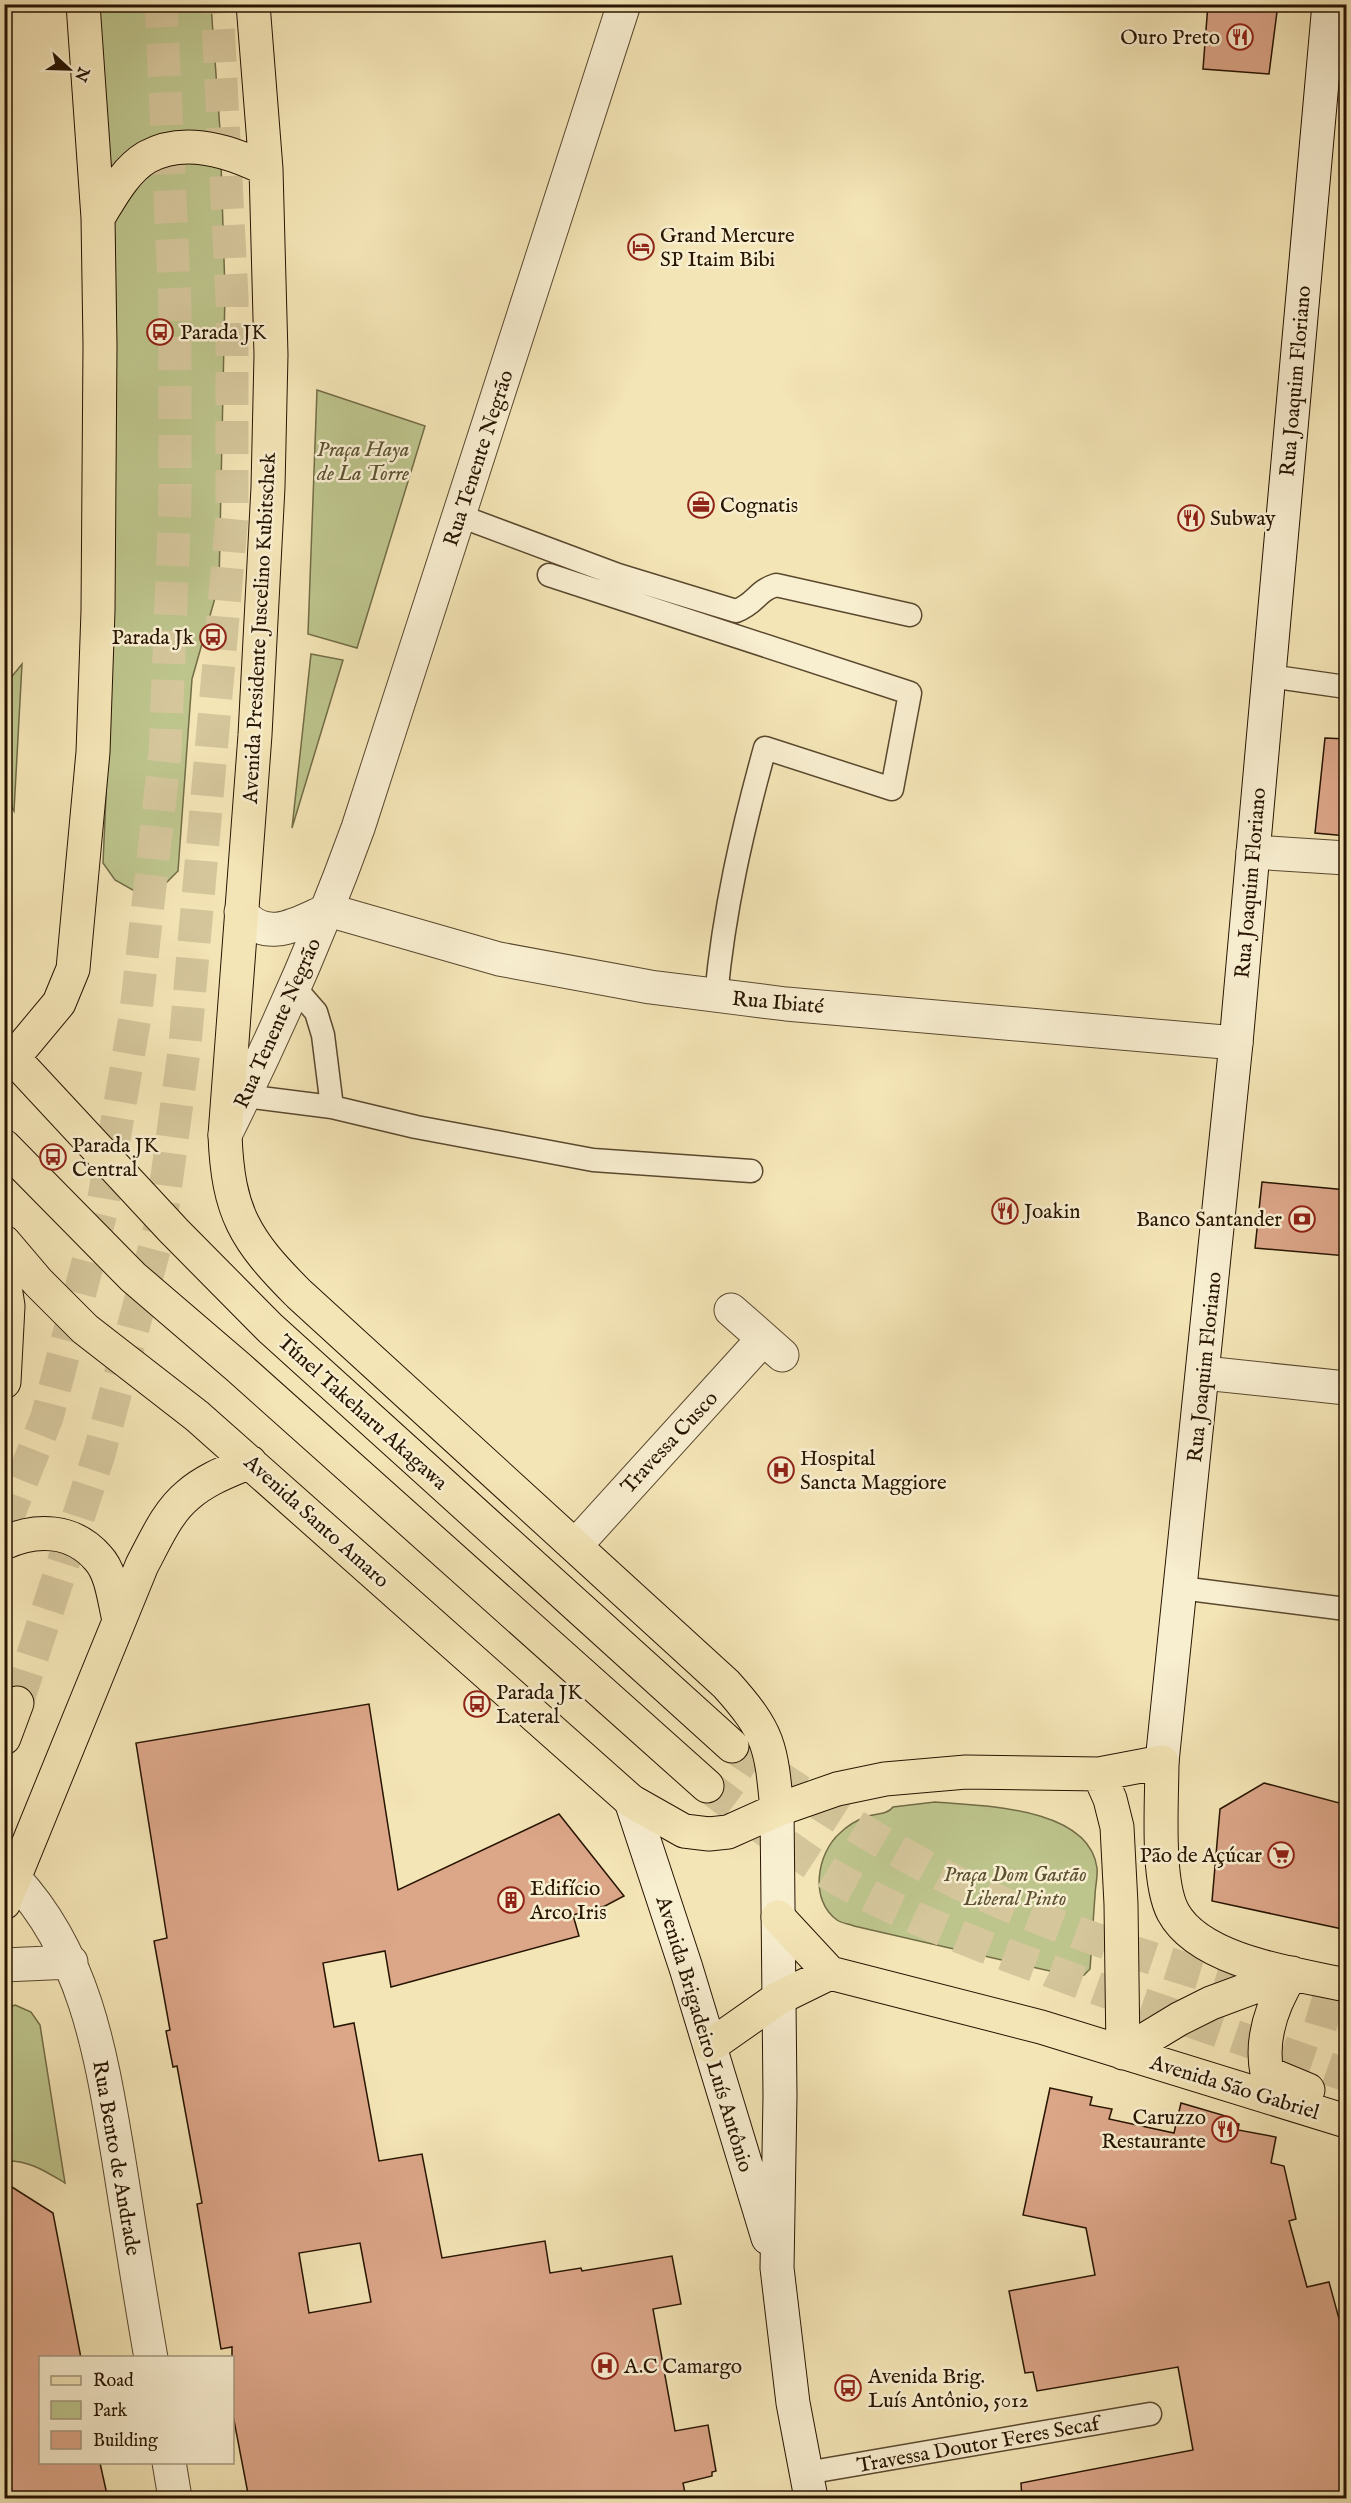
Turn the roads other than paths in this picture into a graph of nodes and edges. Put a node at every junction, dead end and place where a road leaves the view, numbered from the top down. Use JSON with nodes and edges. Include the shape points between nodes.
{"nodes":[{"id":1,"x":83,"y":4,"type":"edge"},
{"id":2,"x":253,"y":4,"type":"edge"},
{"id":3,"x":624,"y":4,"type":"edge"},
{"id":4,"x":1329,"y":4,"type":"edge"},
{"id":5,"x":266,"y":169,"type":"junction"},
{"id":6,"x":98,"y":218,"type":"junction"},
{"id":7,"x":460,"y":516,"type":"junction"},
{"id":8,"x":549,"y":575,"type":"dead end"},
{"id":9,"x":910,"y":615,"type":"dead end"},
{"id":10,"x":1269,"y":675,"type":"junction"},
{"id":11,"x":1347,"y":687,"type":"edge"},
{"id":12,"x":1253,"y":852,"type":"junction"},
{"id":13,"x":1347,"y":858,"type":"edge"},
{"id":14,"x":328,"y":910,"type":"junction"},
{"id":15,"x":241,"y":912,"type":"junction"},
{"id":16,"x":295,"y":988,"type":"junction"},
{"id":17,"x":716,"y":996,"type":"junction"},
{"id":18,"x":1236,"y":1042,"type":"junction"},
{"id":19,"x":9,"y":1053,"type":"edge"},
{"id":20,"x":245,"y":1096,"type":"junction"},
{"id":21,"x":332,"y":1107,"type":"junction"},
{"id":22,"x":225,"y":1135,"type":"junction"},
{"id":23,"x":4,"y":1146,"type":"edge"},
{"id":24,"x":751,"y":1171,"type":"dead end"},
{"id":25,"x":4,"y":1242,"type":"edge"},
{"id":26,"x":4,"y":1280,"type":"edge"},
{"id":27,"x":731,"y":1310,"type":"dead end"},
{"id":28,"x":1204,"y":1373,"type":"junction"},
{"id":29,"x":4,"y":1382,"type":"edge"},
{"id":30,"x":1347,"y":1388,"type":"edge"},
{"id":31,"x":250,"y":1462,"type":"junction"},
{"id":32,"x":4,"y":1543,"type":"edge"},
{"id":33,"x":576,"y":1545,"type":"junction"},
{"id":34,"x":1181,"y":1588,"type":"junction"},
{"id":35,"x":1347,"y":1609,"type":"edge"},
{"id":36,"x":119,"y":1620,"type":"junction"},
{"id":37,"x":17,"y":1703,"type":"tunnel mouth"},
{"id":38,"x":4,"y":1738,"type":"edge"},
{"id":39,"x":732,"y":1746,"type":"tunnel mouth"},
{"id":40,"x":1162,"y":1762,"type":"junction"},
{"id":41,"x":1098,"y":1773,"type":"junction"},
{"id":42,"x":707,"y":1786,"type":"tunnel mouth"},
{"id":43,"x":631,"y":1801,"type":"junction"},
{"id":44,"x":777,"y":1810,"type":"junction"},
{"id":45,"x":9,"y":1891,"type":"edge"},
{"id":46,"x":778,"y":1917,"type":"junction"},
{"id":47,"x":70,"y":1962,"type":"junction"},
{"id":48,"x":4,"y":1965,"type":"edge"},
{"id":49,"x":830,"y":1973,"type":"junction"},
{"id":50,"x":1292,"y":1973,"type":"junction"},
{"id":51,"x":1347,"y":1985,"type":"edge"},
{"id":52,"x":777,"y":1999,"type":"junction"},
{"id":53,"x":710,"y":2046,"type":"junction"},
{"id":54,"x":1123,"y":2053,"type":"junction"},
{"id":55,"x":1345,"y":2128,"type":"edge"},
{"id":56,"x":777,"y":2268,"type":"junction"},
{"id":57,"x":151,"y":2356,"type":"edge"},
{"id":58,"x":1150,"y":2414,"type":"dead end"},
{"id":59,"x":169,"y":2464,"type":"edge"},
{"id":60,"x":808,"y":2486,"type":"edge"},
{"id":61,"x":175,"y":2499,"type":"edge"}],
"edges":[{"from":1,"to":6,"type":"main road"},
{"from":2,"to":5,"type":"main road","name":"Avenida Presidente Juscelino Kubitschek"},
{"from":3,"to":7,"type":"street","name":"Rua Tenente Negrão"},
{"from":4,"to":10,"type":"street","name":"Rua Joaquim Floriano"},
{"from":5,"to":6,"type":"main road","via":[[220,150],[169,148],[146,158],[121,182]]},
{"from":5,"to":15,"type":"main road","name":"Avenida Presidente Juscelino Kubitschek","via":[[271,355],[268,487]]},
{"from":6,"to":19,"type":"main road","via":[[98,611],[93,752],[80,913],[73,969],[59,1003]]},
{"from":7,"to":9,"type":"lane","via":[[618,575],[736,611],[751,605],[762,590],[776,585]]},
{"from":7,"to":14,"type":"street","name":"Rua Tenente Negrão"},
{"from":8,"to":17,"type":"lane","via":[[910,693],[892,789],[765,747],[723,927]]},
{"from":10,"to":11,"type":"lane"},
{"from":10,"to":12,"type":"street","name":"Rua Joaquim Floriano"},
{"from":12,"to":13,"type":"street"},
{"from":12,"to":18,"type":"street","name":"Rua Joaquim Floriano"},
{"from":14,"to":15,"type":"street","name":"Rua Tenente Negrão","via":[[266,931],[249,923]]},
{"from":14,"to":16,"type":"street","name":"Rua Tenente Negrão"},
{"from":14,"to":17,"type":"street","name":"Rua Ibiaté","via":[[499,959]]},
{"from":15,"to":22,"type":"main road","name":"Avenida Presidente Juscelino Kubitschek"},
{"from":16,"to":20,"type":"street","name":"Rua Tenente Negrão"},
{"from":16,"to":21,"type":"lane","via":[[319,1019]]},
{"from":17,"to":18,"type":"street","name":"Rua Ibiaté"},
{"from":18,"to":28,"type":"street","name":"Rua Joaquim Floriano"},
{"from":19,"to":39,"type":"main road","name":"Túnel Takeharu Akagawa","via":[[270,1328]]},
{"from":20,"to":21,"type":"lane"},
{"from":20,"to":22,"type":"street","name":"Rua Tenente Negrão"},
{"from":21,"to":24,"type":"lane","via":[[592,1160]]},
{"from":22,"to":33,"type":"main road","name":"Avenida Presidente Juscelino Kubitschek","via":[[226,1168],[238,1215],[254,1245],[299,1294]]},
{"from":23,"to":42,"type":"main road","via":[[134,1277]]},
{"from":25,"to":31,"type":"main road","name":"Avenida Santo Amaro","via":[[85,1329]]},
{"from":26,"to":29,"type":"main road","via":[[8,1306]]},
{"from":27,"to":33,"type":"street","name":"Travessa Cusco","via":[[773,1347]]},
{"from":28,"to":30,"type":"street"},
{"from":28,"to":34,"type":"street","name":"Rua Joaquim Floriano"},
{"from":31,"to":36,"type":"main road","via":[[187,1495],[152,1545]]},
{"from":31,"to":43,"type":"main road","name":"Avenida Santo Amaro"},
{"from":32,"to":36,"type":"main road","via":[[23,1534],[50,1532],[77,1541],[99,1558],[110,1581]]},
{"from":33,"to":44,"type":"main road","via":[[726,1684],[752,1713],[768,1745]]},
{"from":34,"to":35,"type":"lane"},
{"from":34,"to":40,"type":"street","name":"Rua Joaquim Floriano"},
{"from":36,"to":45,"type":"main road"},
{"from":37,"to":38,"type":"main road"},
{"from":40,"to":41,"type":"main road"},
{"from":40,"to":50,"type":"main road","via":[[1163,1844],[1173,1911],[1187,1931],[1211,1946],[1241,1960]]},
{"from":41,"to":44,"type":"main road","via":[[966,1772],[885,1779],[837,1789]]},
{"from":41,"to":54,"type":"main road","via":[[1117,1827]]},
{"from":43,"to":44,"type":"main road","via":[[684,1831],[709,1834],[728,1832]]},
{"from":43,"to":53,"type":"street","name":"Avenida Brigadeiro Luís Antônio"},
{"from":44,"to":46,"type":"street","name":"Avenida Brigadeiro Luís Antônio"},
{"from":45,"to":47,"type":"street","name":"Rua Bento de Andrade","via":[[50,1921]]},
{"from":46,"to":49,"type":"main road"},
{"from":46,"to":52,"type":"street","name":"Avenida Brigadeiro Luís Antônio"},
{"from":47,"to":48,"type":"street"},
{"from":47,"to":57,"type":"street","name":"Rua Bento de Andrade","via":[[92,2022],[107,2090]]},
{"from":49,"to":52,"type":"main road"},
{"from":49,"to":54,"type":"main road","via":[[1041,2027]]},
{"from":50,"to":51,"type":"main road"},
{"from":50,"to":54,"type":"main road","via":[[1211,2003]]},
{"from":50,"to":55,"type":"main road","via":[[1273,2009],[1267,2032],[1267,2073],[1323,2096]]},
{"from":52,"to":53,"type":"main road"},
{"from":52,"to":56,"type":"street","name":"Avenida Brigadeiro Luís Antônio"},
{"from":53,"to":56,"type":"street","name":"Avenida Brigadeiro Luís Antônio"},
{"from":54,"to":55,"type":"main road","name":"Avenida São Gabriel"},
{"from":56,"to":60,"type":"street","name":"Avenida Brigadeiro Luís Antônio","via":[[793,2403]]},
{"from":58,"to":60,"type":"lane","name":"Travessa Doutor Feres Secaf"},
{"from":59,"to":61,"type":"street"}]}
